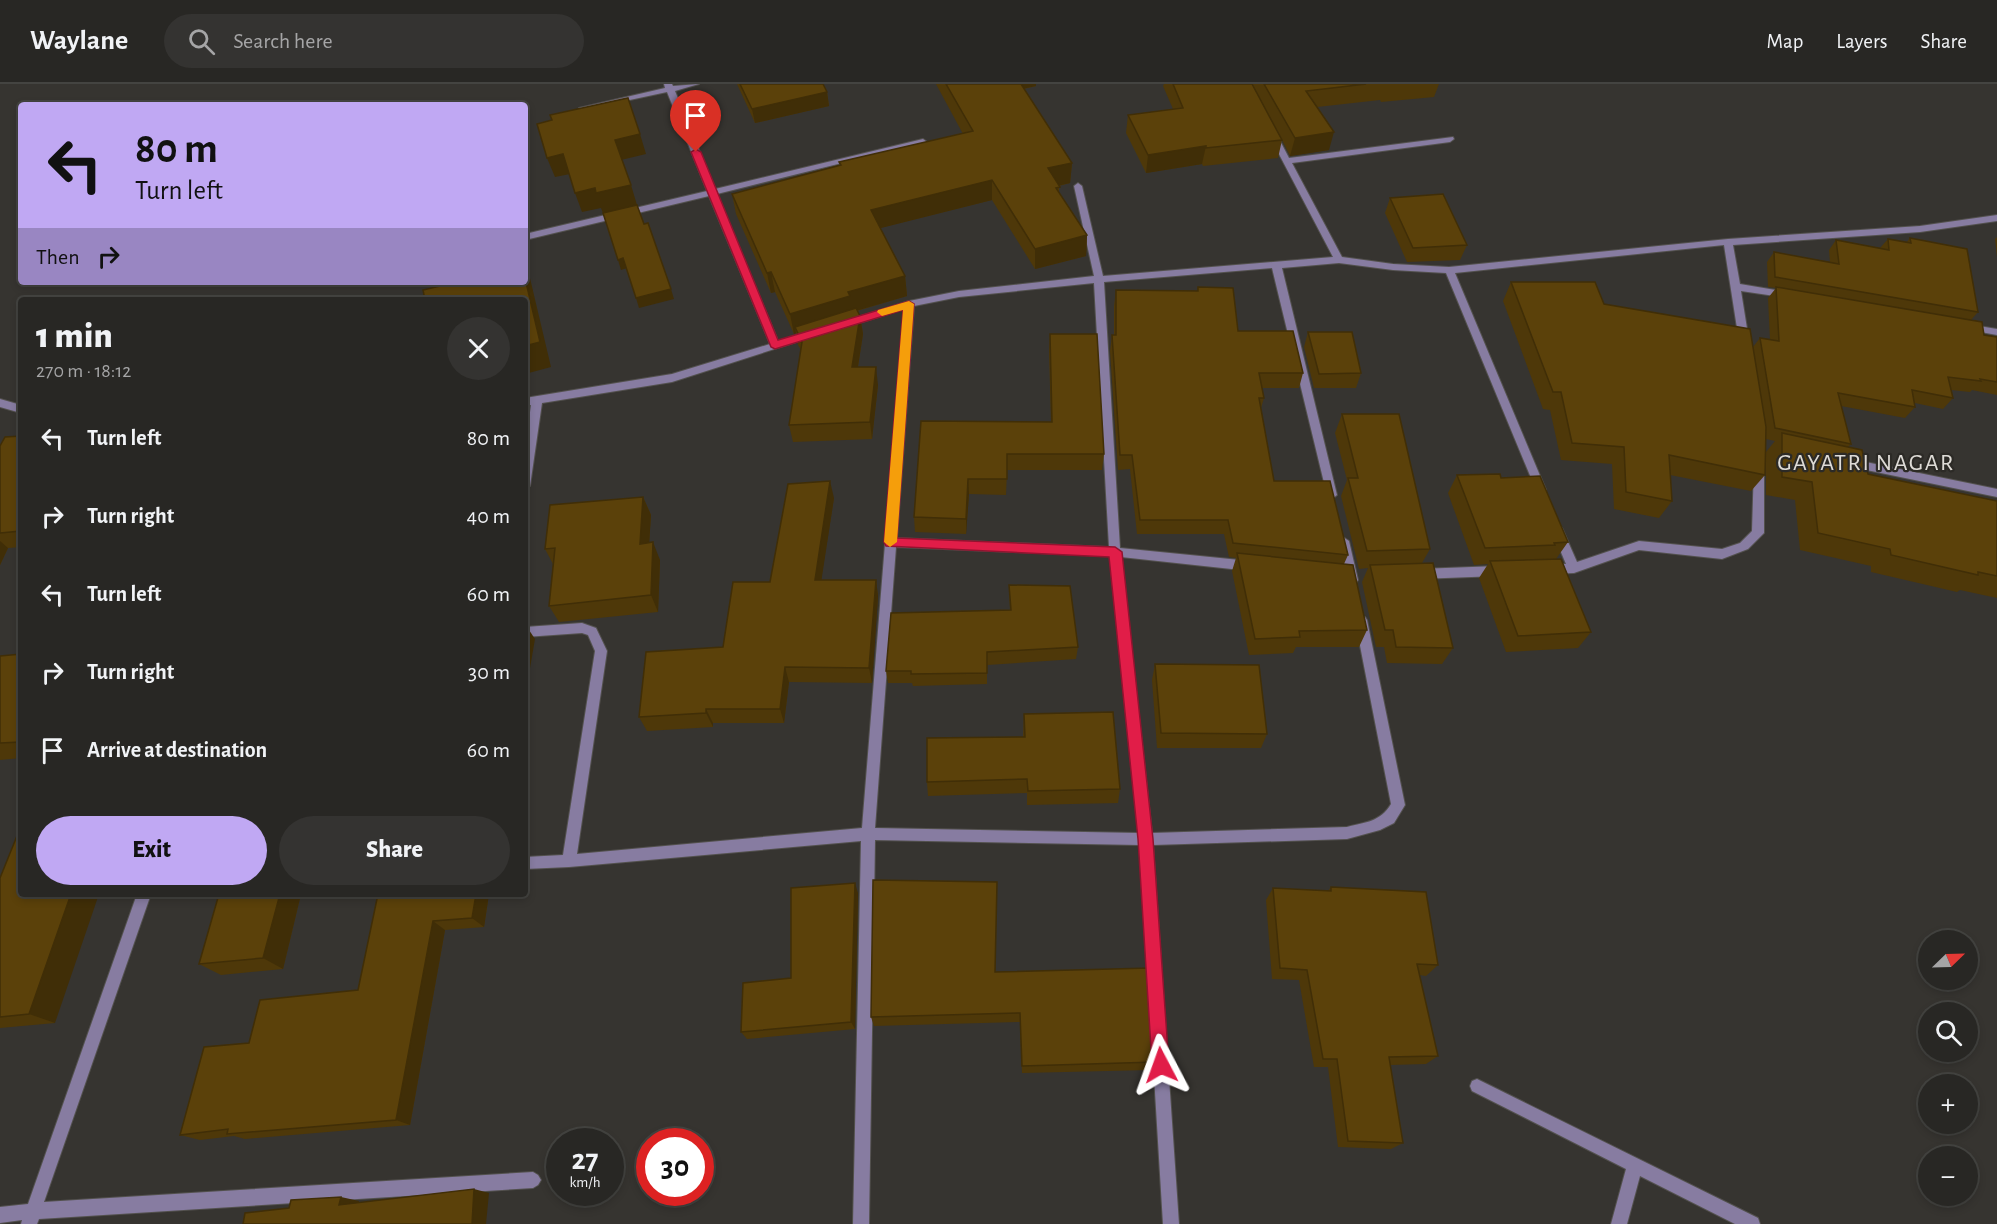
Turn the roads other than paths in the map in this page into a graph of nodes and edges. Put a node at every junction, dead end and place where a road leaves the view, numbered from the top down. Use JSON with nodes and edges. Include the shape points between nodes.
{"nodes":[{"id":1,"x":695,"y":84,"type":"edge"},
{"id":2,"x":670,"y":87,"type":"edge"},
{"id":3,"x":583,"y":108,"type":"edge"},
{"id":4,"x":1266,"y":123,"type":"edge"},
{"id":5,"x":1450,"y":139,"type":"dead end"},
{"id":6,"x":923,"y":142,"type":"edge"},
{"id":7,"x":1286,"y":162,"type":"junction"},
{"id":8,"x":1078,"y":186,"type":"dead end"},
{"id":9,"x":713,"y":194,"type":"junction"},
{"id":10,"x":1997,"y":218,"type":"edge"},
{"id":11,"x":528,"y":236,"type":"edge"},
{"id":12,"x":1728,"y":242,"type":"junction"},
{"id":13,"x":1338,"y":260,"type":"junction"},
{"id":14,"x":1276,"y":264,"type":"junction"},
{"id":15,"x":1449,"y":270,"type":"junction"},
{"id":16,"x":1099,"y":279,"type":"junction"},
{"id":17,"x":1736,"y":287,"type":"junction"},
{"id":18,"x":1794,"y":296,"type":"edge"},
{"id":19,"x":909,"y":304,"type":"junction"},
{"id":20,"x":1961,"y":326,"type":"edge"},
{"id":21,"x":831,"y":328,"type":"edge"},
{"id":22,"x":819,"y":332,"type":"edge"},
{"id":23,"x":1997,"y":332,"type":"edge"},
{"id":24,"x":775,"y":345,"type":"junction"},
{"id":25,"x":1745,"y":354,"type":"edge"},
{"id":26,"x":537,"y":400,"type":"junction"},
{"id":27,"x":528,"y":402,"type":"edge"},
{"id":28,"x":0,"y":403,"type":"edge"},
{"id":29,"x":18,"y":408,"type":"edge"},
{"id":30,"x":1759,"y":454,"type":"edge"},
{"id":31,"x":1838,"y":460,"type":"edge"},
{"id":32,"x":528,"y":464,"type":"edge"},
{"id":33,"x":1997,"y":493,"type":"edge"},
{"id":34,"x":1546,"y":502,"type":"edge"},
{"id":35,"x":1335,"y":507,"type":"edge"},
{"id":36,"x":1555,"y":524,"type":"edge"},
{"id":37,"x":1341,"y":530,"type":"edge"},
{"id":38,"x":890,"y":542,"type":"junction"},
{"id":39,"x":1115,"y":552,"type":"junction"},
{"id":40,"x":1257,"y":567,"type":"edge"},
{"id":41,"x":1574,"y":568,"type":"junction"},
{"id":42,"x":1515,"y":570,"type":"edge"},
{"id":43,"x":1539,"y":570,"type":"edge"},
{"id":44,"x":1410,"y":574,"type":"edge"},
{"id":45,"x":1352,"y":579,"type":"edge"},
{"id":46,"x":1359,"y":611,"type":"edge"},
{"id":47,"x":528,"y":632,"type":"edge"},
{"id":48,"x":868,"y":834,"type":"junction"},
{"id":49,"x":1146,"y":839,"type":"junction"},
{"id":50,"x":569,"y":861,"type":"junction"},
{"id":51,"x":528,"y":863,"type":"edge"},
{"id":52,"x":143,"y":897,"type":"edge"},
{"id":53,"x":1477,"y":1086,"type":"dead end"},
{"id":54,"x":1635,"y":1166,"type":"junction"},
{"id":55,"x":533,"y":1180,"type":"dead end"},
{"id":56,"x":0,"y":1215,"type":"edge"},
{"id":57,"x":32,"y":1217,"type":"edge"},
{"id":58,"x":861,"y":1224,"type":"edge"},
{"id":59,"x":1171,"y":1224,"type":"edge"},
{"id":60,"x":1619,"y":1224,"type":"edge"},
{"id":61,"x":1752,"y":1224,"type":"edge"}],
"edges":[{"from":1,"to":2,"type":"street"},
{"from":2,"to":3,"type":"street"},
{"from":2,"to":9,"type":"street"},
{"from":4,"to":7,"type":"street"},
{"from":5,"to":7,"type":"street"},
{"from":6,"to":9,"type":"street"},
{"from":7,"to":13,"type":"street"},
{"from":8,"to":16,"type":"street"},
{"from":9,"to":11,"type":"street"},
{"from":9,"to":24,"type":"street"},
{"from":10,"to":12,"type":"street","via":[[1920,229]]},
{"from":12,"to":15,"type":"street"},
{"from":12,"to":17,"type":"street"},
{"from":13,"to":14,"type":"street"},
{"from":13,"to":15,"type":"street"},
{"from":14,"to":16,"type":"street"},
{"from":14,"to":35,"type":"street"},
{"from":15,"to":34,"type":"street"},
{"from":16,"to":19,"type":"street","via":[[958,294]]},
{"from":16,"to":39,"type":"street"},
{"from":17,"to":18,"type":"street"},
{"from":17,"to":25,"type":"street"},
{"from":19,"to":21,"type":"street"},
{"from":19,"to":38,"type":"street"},
{"from":20,"to":23,"type":"street"},
{"from":22,"to":24,"type":"street"},
{"from":24,"to":26,"type":"street","via":[[672,378]]},
{"from":26,"to":27,"type":"street"},
{"from":26,"to":32,"type":"street"},
{"from":28,"to":29,"type":"street"},
{"from":30,"to":41,"type":"street","via":[[1758,533],[1744,546],[1722,554],[1639,545]]},
{"from":31,"to":33,"type":"street"},
{"from":36,"to":41,"type":"street"},
{"from":37,"to":45,"type":"street"},
{"from":38,"to":39,"type":"street"},
{"from":38,"to":48,"type":"street"},
{"from":39,"to":40,"type":"street"},
{"from":39,"to":49,"type":"street"},
{"from":41,"to":43,"type":"street"},
{"from":42,"to":44,"type":"street"},
{"from":46,"to":49,"type":"street","via":[[1398,805],[1389,819],[1347,833]]},
{"from":47,"to":50,"type":"street","via":[[582,628],[592,632],[601,651]]},
{"from":48,"to":49,"type":"street"},
{"from":48,"to":50,"type":"street"},
{"from":48,"to":58,"type":"street"},
{"from":49,"to":59,"type":"street"},
{"from":50,"to":51,"type":"street"},
{"from":52,"to":57,"type":"street"},
{"from":53,"to":54,"type":"street"},
{"from":54,"to":60,"type":"street"},
{"from":54,"to":61,"type":"street"},
{"from":55,"to":57,"type":"street"},
{"from":56,"to":57,"type":"street"}]}
